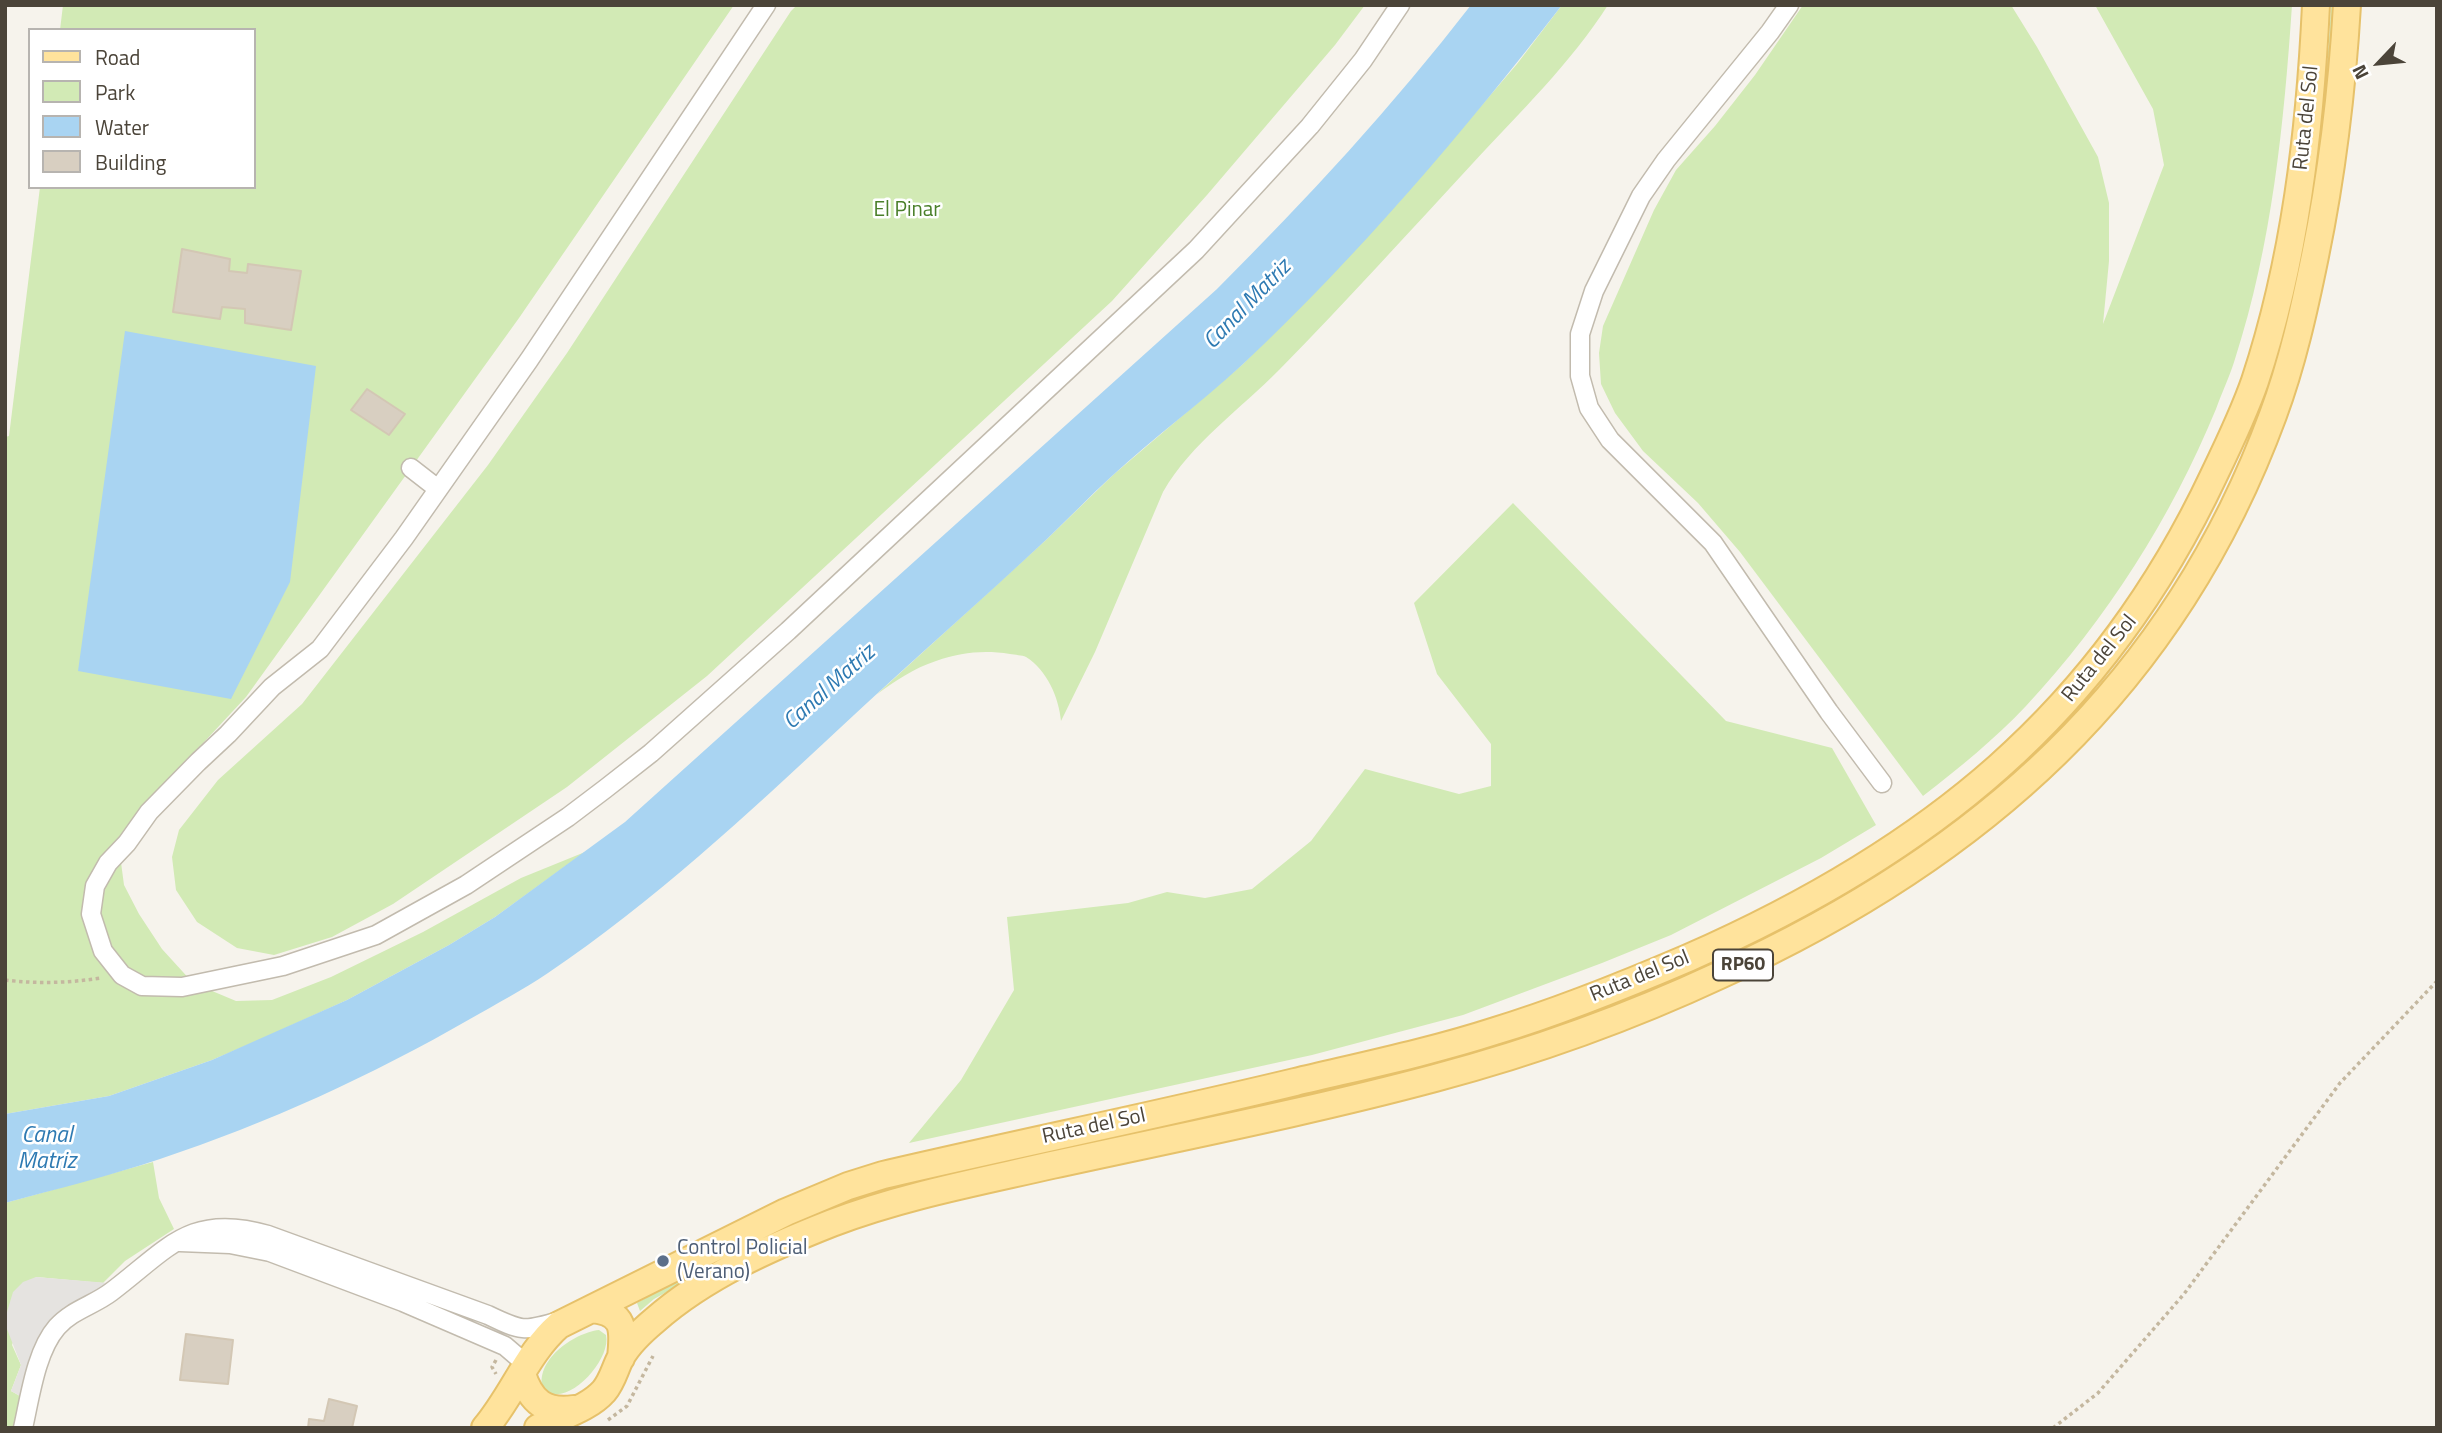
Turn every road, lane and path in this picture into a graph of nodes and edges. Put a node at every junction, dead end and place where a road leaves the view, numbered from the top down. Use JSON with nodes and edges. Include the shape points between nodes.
{"nodes":[{"id":1,"x":766,"y":5,"type":"edge"},
{"id":2,"x":1400,"y":5,"type":"edge"},
{"id":3,"x":1789,"y":5,"type":"edge"},
{"id":4,"x":2316,"y":5,"type":"edge"},
{"id":5,"x":2347,"y":5,"type":"edge"},
{"id":6,"x":411,"y":468,"type":"dead end"},
{"id":7,"x":438,"y":489,"type":"junction"},
{"id":8,"x":1882,"y":783,"type":"dead end"},
{"id":9,"x":122,"y":975,"type":"junction"},
{"id":10,"x":5,"y":980,"type":"edge"},
{"id":11,"x":2437,"y":981,"type":"edge"},
{"id":12,"x":176,"y":1242,"type":"junction"},
{"id":13,"x":580,"y":1313,"type":"junction"},
{"id":14,"x":505,"y":1346,"type":"junction"},
{"id":15,"x":658,"y":1349,"type":"dead end"},
{"id":16,"x":621,"y":1358,"type":"junction"},
{"id":17,"x":515,"y":1374,"type":"junction"},
{"id":18,"x":589,"y":1417,"type":"junction"},
{"id":19,"x":23,"y":1428,"type":"edge"},
{"id":20,"x":485,"y":1428,"type":"edge"},
{"id":21,"x":538,"y":1428,"type":"edge"},
{"id":22,"x":2053,"y":1428,"type":"edge"}],
"edges":[{"from":1,"to":7,"type":"street"},
{"from":2,"to":9,"type":"street","via":[[1310,126],[1196,250],[798,622],[605,789],[466,885],[376,935],[282,966],[182,987],[142,986]]},
{"from":3,"to":8,"type":"street","via":[[1641,196],[1594,291],[1580,334],[1580,376],[1589,408],[1610,440],[1713,543]]},
{"from":4,"to":13,"type":"main road","name":"Ruta del Sol","number":"RP60","via":[[2298,198],[2271,326],[2238,426],[2194,518],[2134,618],[2040,730],[1952,807],[1880,858],[1764,922],[1667,967],[1537,1018],[1368,1065],[866,1180],[786,1212]]},
{"from":5,"to":16,"type":"main road","name":"Ruta del Sol","number":"RP60","via":[[2336,135],[2306,300],[2273,416],[2240,492],[2189,588],[2140,660],[2062,748],[1977,824],[1824,925],[1606,1025],[1423,1081],[858,1213],[702,1285],[652,1322]]},
{"from":6,"to":7,"type":"street"},
{"from":7,"to":9,"type":"street","via":[[320,649],[272,687],[149,812],[108,863],[95,886],[91,914],[103,951]]},
{"from":9,"to":10,"type":"path","via":[[69,982]]},
{"from":11,"to":22,"type":"path","via":[[2340,1083],[2183,1294],[2098,1393]]},
{"from":12,"to":13,"type":"street","via":[[218,1226],[252,1230],[516,1329],[536,1329]]},
{"from":12,"to":14,"type":"street","via":[[230,1244],[270,1252]]},
{"from":12,"to":19,"type":"street","via":[[57,1327],[37,1364]]},
{"from":13,"to":16,"type":"main road","via":[[606,1310],[617,1318],[623,1337]]},
{"from":13,"to":17,"type":"main road","name":"Ruta del Sol","number":"RP60","via":[[546,1337]]},
{"from":14,"to":17,"type":"street","via":[[519,1358]]},
{"from":14,"to":17,"type":"path","via":[[492,1367],[496,1372]]},
{"from":15,"to":18,"type":"path","via":[[627,1406],[617,1415]]},
{"from":16,"to":18,"type":"main road","name":"Ruta del Sol","number":"RP60"},
{"from":17,"to":18,"type":"main road","via":[[538,1402]]},
{"from":17,"to":20,"type":"main road","name":"Ruta del Sol","number":"RP60","via":[[502,1407]]},
{"from":18,"to":21,"type":"main road","name":"Ruta del Sol","number":"RP60"}]}
